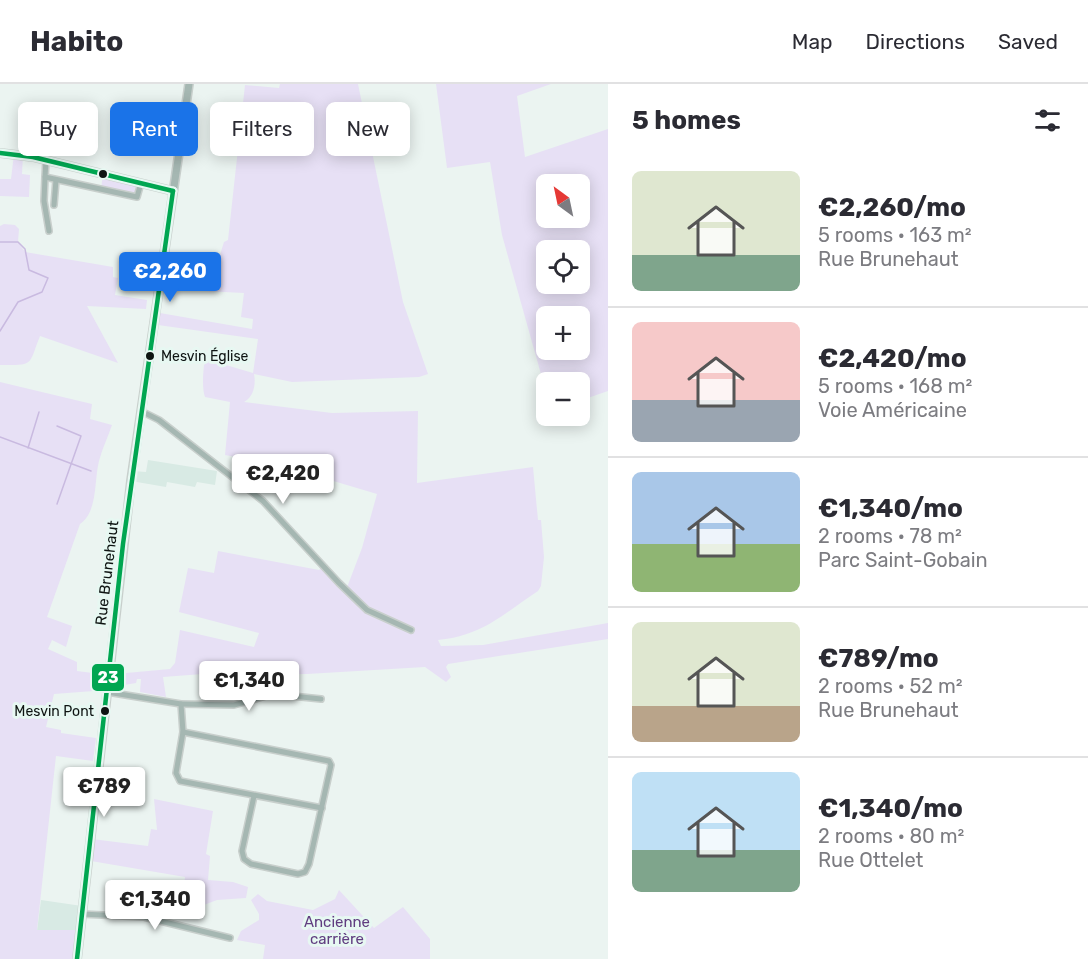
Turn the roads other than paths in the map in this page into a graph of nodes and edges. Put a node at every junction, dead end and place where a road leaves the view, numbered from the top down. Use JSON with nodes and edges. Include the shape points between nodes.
{"nodes":[{"id":1,"x":189,"y":84,"type":"edge"},
{"id":2,"x":0,"y":153,"type":"edge"},
{"id":3,"x":46,"y":160,"type":"junction"},
{"id":4,"x":45,"y":177,"type":"junction"},
{"id":5,"x":56,"y":180,"type":"junction"},
{"id":6,"x":141,"y":183,"type":"junction"},
{"id":7,"x":173,"y":191,"type":"junction"},
{"id":8,"x":54,"y":205,"type":"dead end"},
{"id":9,"x":50,"y":231,"type":"dead end"},
{"id":10,"x":141,"y":411,"type":"junction"},
{"id":11,"x":411,"y":630,"type":"dead end"},
{"id":12,"x":107,"y":692,"type":"junction"},
{"id":13,"x":321,"y":699,"type":"dead end"},
{"id":14,"x":181,"y":704,"type":"junction"},
{"id":15,"x":183,"y":732,"type":"junction"},
{"id":16,"x":254,"y":796,"type":"junction"},
{"id":17,"x":322,"y":808,"type":"junction"},
{"id":18,"x":81,"y":914,"type":"junction"},
{"id":19,"x":230,"y":938,"type":"dead end"},
{"id":20,"x":77,"y":959,"type":"edge"}],
"edges":[{"from":1,"to":7,"type":"street","name":"Rue Brunehaut"},
{"from":2,"to":3,"type":"street"},
{"from":3,"to":4,"type":"street"},
{"from":3,"to":6,"type":"street"},
{"from":4,"to":5,"type":"street"},
{"from":4,"to":9,"type":"street","via":[[44,201]]},
{"from":5,"to":6,"type":"street","via":[[137,197]]},
{"from":5,"to":8,"type":"street"},
{"from":6,"to":7,"type":"street"},
{"from":7,"to":10,"type":"street","name":"Rue Brunehaut"},
{"from":10,"to":11,"type":"street","via":[[159,420],[263,501],[368,610]]},
{"from":10,"to":12,"type":"street","name":"Rue Brunehaut"},
{"from":12,"to":14,"type":"street"},
{"from":12,"to":18,"type":"street","name":"Rue Brunehaut"},
{"from":13,"to":14,"type":"street","via":[[273,694],[234,705]]},
{"from":14,"to":15,"type":"street"},
{"from":15,"to":16,"type":"street","via":[[176,773],[179,779]]},
{"from":15,"to":17,"type":"street","via":[[327,760],[331,765]]},
{"from":16,"to":17,"type":"street"},
{"from":16,"to":17,"type":"street","via":[[242,851],[244,860],[298,874],[309,867]]},
{"from":18,"to":19,"type":"street","via":[[144,917]]},
{"from":18,"to":20,"type":"street","name":"Rue Brunehaut"}]}
